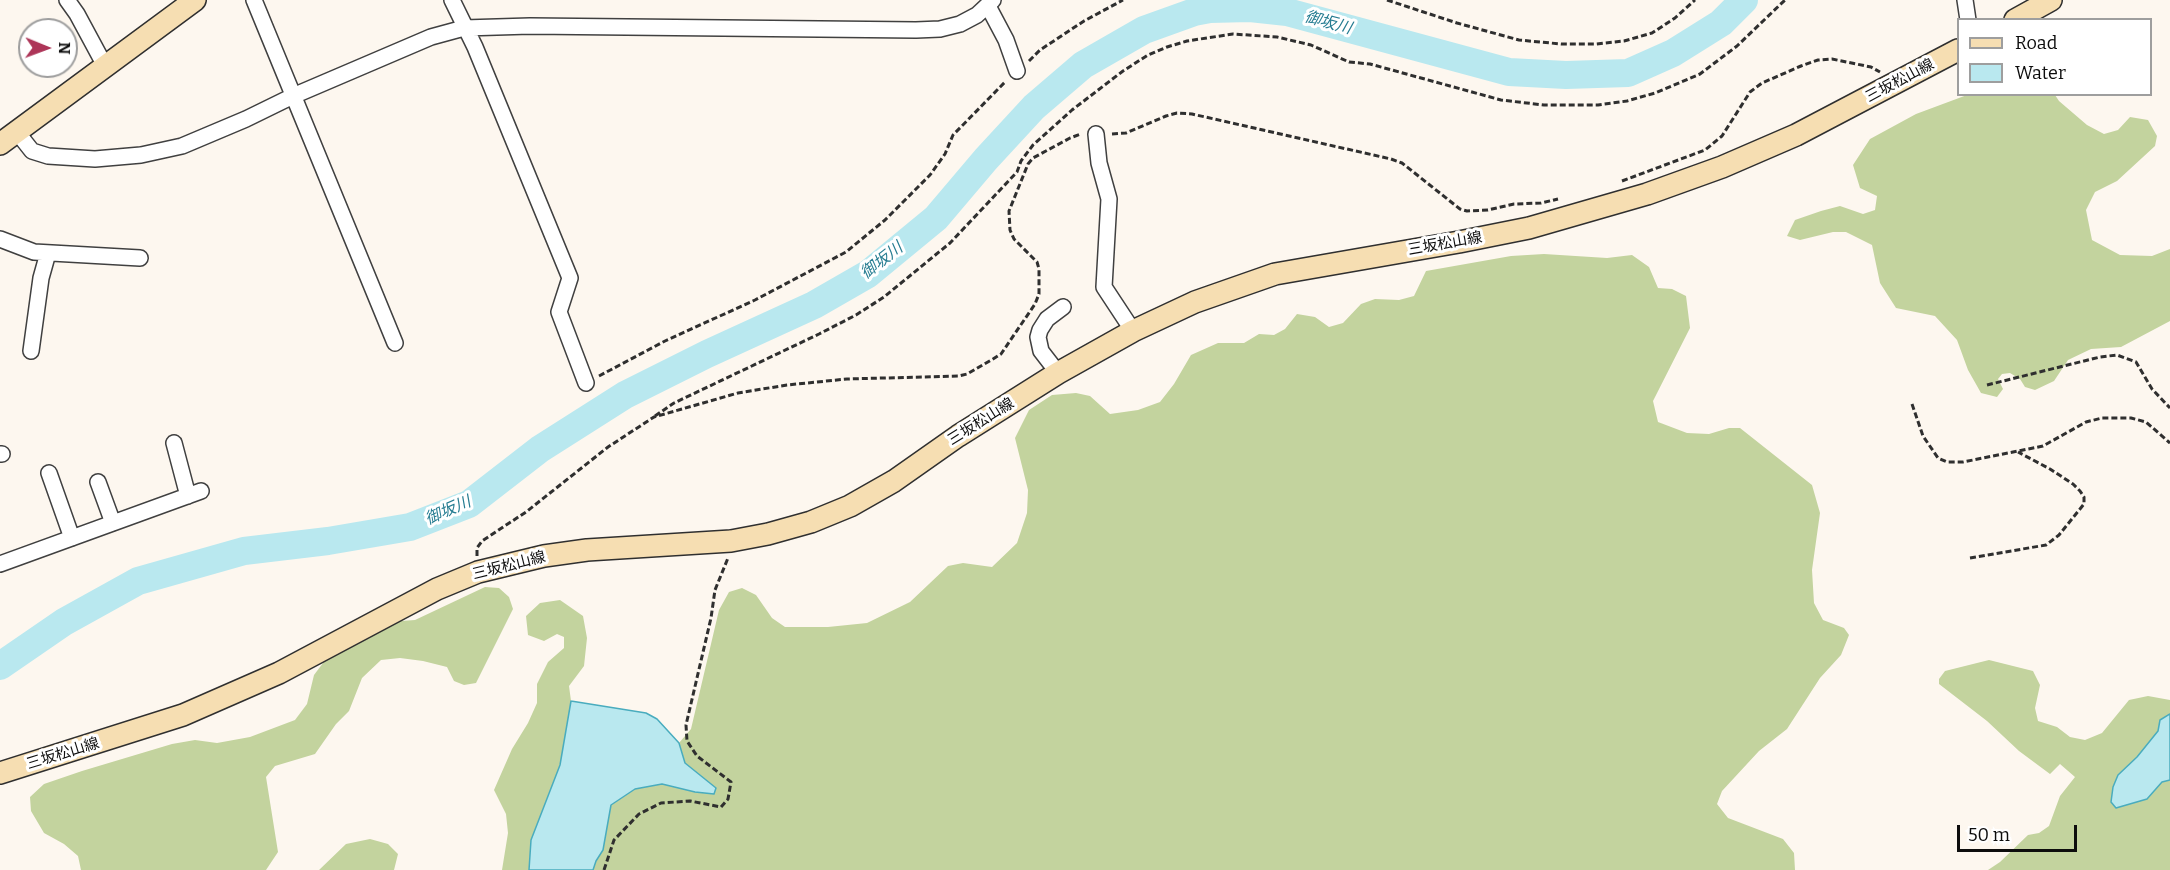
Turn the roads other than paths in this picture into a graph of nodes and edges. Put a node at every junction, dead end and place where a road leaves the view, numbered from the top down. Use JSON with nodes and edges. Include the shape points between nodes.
{"nodes":[{"id":1,"x":67,"y":0,"type":"edge"},
{"id":2,"x":195,"y":0,"type":"edge"},
{"id":3,"x":254,"y":0,"type":"edge"},
{"id":4,"x":452,"y":0,"type":"edge"},
{"id":5,"x":1965,"y":0,"type":"edge"},
{"id":6,"x":2051,"y":0,"type":"edge"},
{"id":7,"x":990,"y":3,"type":"edge"},
{"id":8,"x":1968,"y":18,"type":"edge"},
{"id":9,"x":2019,"y":18,"type":"edge"},
{"id":10,"x":464,"y":28,"type":"junction"},
{"id":11,"x":1957,"y":51,"type":"edge"},
{"id":12,"x":105,"y":66,"type":"junction"},
{"id":13,"x":1017,"y":71,"type":"road end"},
{"id":14,"x":293,"y":96,"type":"junction"},
{"id":15,"x":17,"y":132,"type":"junction"},
{"id":16,"x":1096,"y":134,"type":"road end"},
{"id":17,"x":0,"y":144,"type":"edge"},
{"id":18,"x":0,"y":239,"type":"edge"},
{"id":19,"x":48,"y":254,"type":"junction"},
{"id":20,"x":140,"y":258,"type":"dead end"},
{"id":21,"x":1062,"y":307,"type":"dead end"},
{"id":22,"x":1133,"y":330,"type":"junction"},
{"id":23,"x":395,"y":343,"type":"dead end"},
{"id":24,"x":31,"y":351,"type":"dead end"},
{"id":25,"x":1058,"y":373,"type":"junction"},
{"id":26,"x":586,"y":383,"type":"road end"},
{"id":27,"x":174,"y":443,"type":"dead end"},
{"id":28,"x":49,"y":473,"type":"dead end"},
{"id":29,"x":98,"y":482,"type":"dead end"},
{"id":30,"x":113,"y":523,"type":"junction"},
{"id":31,"x":72,"y":538,"type":"junction"},
{"id":32,"x":0,"y":564,"type":"edge"},
{"id":33,"x":0,"y":773,"type":"edge"}],
"edges":[{"from":1,"to":12,"type":"street"},
{"from":2,"to":12,"type":"main road"},
{"from":3,"to":14,"type":"street"},
{"from":4,"to":10,"type":"street"},
{"from":5,"to":8,"type":"street"},
{"from":6,"to":9,"type":"main road"},
{"from":7,"to":10,"type":"street","via":[[960,24],[940,29]]},
{"from":7,"to":13,"type":"street"},
{"from":10,"to":14,"type":"street","via":[[431,37]]},
{"from":10,"to":26,"type":"street","via":[[570,278],[559,312]]},
{"from":11,"to":22,"type":"main road","name":"三坂松山線","via":[[1796,135],[1647,195],[1529,228],[1275,274],[1195,302]]},
{"from":12,"to":15,"type":"main road"},
{"from":14,"to":15,"type":"street","via":[[182,146],[141,155],[95,159],[48,156],[32,151]]},
{"from":14,"to":23,"type":"street"},
{"from":15,"to":17,"type":"main road"},
{"from":16,"to":22,"type":"street","via":[[1109,199],[1104,287]]},
{"from":18,"to":19,"type":"street"},
{"from":19,"to":20,"type":"street"},
{"from":19,"to":24,"type":"street"},
{"from":21,"to":25,"type":"street","via":[[1047,319],[1038,337],[1041,351]]},
{"from":22,"to":25,"type":"main road","name":"三坂松山線"},
{"from":25,"to":33,"type":"main road","name":"三坂松山線","via":[[894,481],[811,522],[731,542],[587,550],[478,572],[437,589],[279,673],[183,715]]},
{"from":27,"to":30,"type":"street","via":[[194,494]]},
{"from":28,"to":31,"type":"street"},
{"from":29,"to":30,"type":"street"},
{"from":30,"to":31,"type":"street"},
{"from":31,"to":32,"type":"street"}]}
